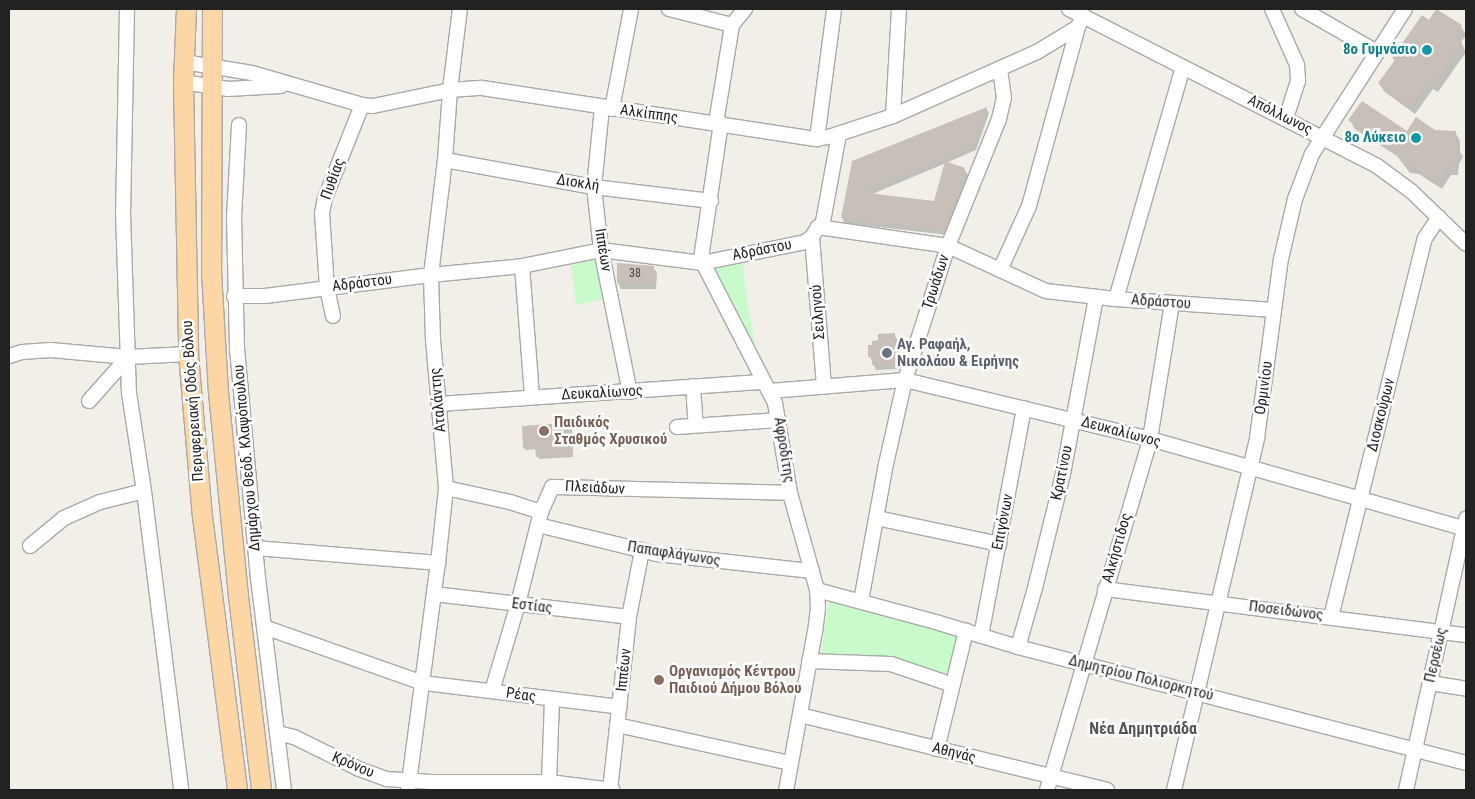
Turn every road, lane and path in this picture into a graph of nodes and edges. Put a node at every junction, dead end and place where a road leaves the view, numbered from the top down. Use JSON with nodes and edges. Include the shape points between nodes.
{"nodes":[{"id":1,"x":126,"y":9,"type":"edge"},
{"id":2,"x":186,"y":9,"type":"edge"},
{"id":3,"x":212,"y":9,"type":"edge"},
{"id":4,"x":460,"y":9,"type":"edge"},
{"id":5,"x":631,"y":9,"type":"edge"},
{"id":6,"x":669,"y":9,"type":"edge"},
{"id":7,"x":745,"y":9,"type":"edge"},
{"id":8,"x":834,"y":9,"type":"edge"},
{"id":9,"x":899,"y":9,"type":"edge"},
{"id":10,"x":1272,"y":9,"type":"edge"},
{"id":11,"x":1302,"y":9,"type":"edge"},
{"id":12,"x":1404,"y":9,"type":"edge"},
{"id":13,"x":1078,"y":13,"type":"edge"},
{"id":14,"x":732,"y":25,"type":"junction"},
{"id":15,"x":1377,"y":52,"type":"junction"},
{"id":16,"x":184,"y":62,"type":"junction"},
{"id":17,"x":211,"y":65,"type":"junction"},
{"id":18,"x":1183,"y":67,"type":"junction"},
{"id":19,"x":1000,"y":69,"type":"junction"},
{"id":20,"x":183,"y":82,"type":"junction"},
{"id":21,"x":290,"y":86,"type":"junction"},
{"id":22,"x":212,"y":88,"type":"junction"},
{"id":23,"x":450,"y":90,"type":"junction"},
{"id":24,"x":362,"y":105,"type":"junction"},
{"id":25,"x":607,"y":108,"type":"junction"},
{"id":26,"x":893,"y":116,"type":"junction"},
{"id":27,"x":1286,"y":118,"type":"junction"},
{"id":28,"x":718,"y":123,"type":"junction"},
{"id":29,"x":238,"y":125,"type":"dead end"},
{"id":30,"x":839,"y":134,"type":"junction"},
{"id":31,"x":1322,"y":137,"type":"junction"},
{"id":32,"x":816,"y":138,"type":"junction"},
{"id":33,"x":445,"y":160,"type":"junction"},
{"id":34,"x":594,"y":187,"type":"junction"},
{"id":35,"x":711,"y":201,"type":"junction"},
{"id":36,"x":1439,"y":217,"type":"junction"},
{"id":37,"x":817,"y":232,"type":"junction"},
{"id":38,"x":1466,"y":244,"type":"edge"},
{"id":39,"x":948,"y":246,"type":"junction"},
{"id":40,"x":601,"y":250,"type":"junction"},
{"id":41,"x":702,"y":262,"type":"junction"},
{"id":42,"x":522,"y":266,"type":"junction"},
{"id":43,"x":1000,"y":270,"type":"junction"},
{"id":44,"x":431,"y":275,"type":"junction"},
{"id":45,"x":327,"y":288,"type":"junction"},
{"id":46,"x":234,"y":296,"type":"junction"},
{"id":47,"x":1096,"y":296,"type":"junction"},
{"id":48,"x":1116,"y":299,"type":"junction"},
{"id":49,"x":1172,"y":303,"type":"junction"},
{"id":50,"x":1274,"y":310,"type":"junction"},
{"id":51,"x":332,"y":316,"type":"dead end"},
{"id":52,"x":188,"y":354,"type":"junction"},
{"id":53,"x":9,"y":356,"type":"edge"},
{"id":54,"x":128,"y":357,"type":"junction"},
{"id":55,"x":905,"y":380,"type":"junction"},
{"id":56,"x":693,"y":386,"type":"junction"},
{"id":57,"x":767,"y":387,"type":"junction"},
{"id":58,"x":824,"y":387,"type":"junction"},
{"id":59,"x":630,"y":392,"type":"junction"},
{"id":60,"x":532,"y":397,"type":"junction"},
{"id":61,"x":89,"y":401,"type":"dead end"},
{"id":62,"x":439,"y":404,"type":"junction"},
{"id":63,"x":1024,"y":408,"type":"junction"},
{"id":64,"x":780,"y":420,"type":"junction"},
{"id":65,"x":1073,"y":420,"type":"junction"},
{"id":66,"x":696,"y":425,"type":"junction"},
{"id":67,"x":677,"y":427,"type":"dead end"},
{"id":68,"x":1150,"y":439,"type":"junction"},
{"id":69,"x":1250,"y":468,"type":"junction"},
{"id":70,"x":446,"y":488,"type":"junction"},
{"id":71,"x":144,"y":491,"type":"junction"},
{"id":72,"x":790,"y":493,"type":"junction"},
{"id":73,"x":1360,"y":500,"type":"junction"},
{"id":74,"x":877,"y":518,"type":"junction"},
{"id":75,"x":539,"y":519,"type":"junction"},
{"id":76,"x":1466,"y":526,"type":"edge"},
{"id":77,"x":998,"y":544,"type":"junction"},
{"id":78,"x":30,"y":546,"type":"dead end"},
{"id":79,"x":256,"y":548,"type":"junction"},
{"id":80,"x":642,"y":551,"type":"junction"},
{"id":81,"x":438,"y":563,"type":"junction"},
{"id":82,"x":812,"y":570,"type":"junction"},
{"id":83,"x":1105,"y":589,"type":"junction"},
{"id":84,"x":816,"y":590,"type":"junction"},
{"id":85,"x":434,"y":594,"type":"junction"},
{"id":86,"x":861,"y":601,"type":"junction"},
{"id":87,"x":1218,"y":603,"type":"junction"},
{"id":88,"x":518,"y":604,"type":"junction"},
{"id":89,"x":629,"y":617,"type":"junction"},
{"id":90,"x":1331,"y":617,"type":"junction"},
{"id":91,"x":264,"y":627,"type":"junction"},
{"id":92,"x":966,"y":631,"type":"junction"},
{"id":93,"x":1442,"y":631,"type":"junction"},
{"id":94,"x":1466,"y":635,"type":"edge"},
{"id":95,"x":981,"y":636,"type":"junction"},
{"id":96,"x":1018,"y":647,"type":"junction"},
{"id":97,"x":809,"y":661,"type":"junction"},
{"id":98,"x":1084,"y":664,"type":"junction"},
{"id":99,"x":422,"y":683,"type":"junction"},
{"id":100,"x":1430,"y":683,"type":"junction"},
{"id":101,"x":953,"y":685,"type":"junction"},
{"id":102,"x":1466,"y":689,"type":"edge"},
{"id":103,"x":492,"y":690,"type":"junction"},
{"id":104,"x":1197,"y":692,"type":"junction"},
{"id":105,"x":552,"y":699,"type":"junction"},
{"id":106,"x":620,"y":707,"type":"junction"},
{"id":107,"x":800,"y":715,"type":"junction"},
{"id":108,"x":617,"y":725,"type":"junction"},
{"id":109,"x":277,"y":733,"type":"junction"},
{"id":110,"x":937,"y":748,"type":"junction"},
{"id":111,"x":1415,"y":749,"type":"junction"},
{"id":112,"x":790,"y":763,"type":"junction"},
{"id":113,"x":1466,"y":764,"type":"edge"},
{"id":114,"x":1051,"y":776,"type":"junction"},
{"id":115,"x":549,"y":782,"type":"junction"},
{"id":116,"x":408,"y":786,"type":"edge"},
{"id":117,"x":512,"y":786,"type":"edge"},
{"id":118,"x":181,"y":790,"type":"edge"},
{"id":119,"x":237,"y":790,"type":"edge"},
{"id":120,"x":261,"y":790,"type":"edge"},
{"id":121,"x":284,"y":790,"type":"edge"},
{"id":122,"x":612,"y":790,"type":"edge"},
{"id":123,"x":786,"y":790,"type":"edge"},
{"id":124,"x":1047,"y":790,"type":"edge"},
{"id":125,"x":1108,"y":790,"type":"edge"},
{"id":126,"x":1174,"y":790,"type":"edge"},
{"id":127,"x":1406,"y":790,"type":"edge"}],
"edges":[{"from":1,"to":54,"type":"street","via":[[122,213]]},
{"from":2,"to":16,"type":"main road","name":"Περιφερειακή Οδός Βόλου"},
{"from":3,"to":17,"type":"main road","name":"Περιφερειακή Οδός Βόλου"},
{"from":4,"to":23,"type":"street","name":"Αταλάντης"},
{"from":5,"to":25,"type":"street","name":"Ιππέων"},
{"from":6,"to":14,"type":"street"},
{"from":7,"to":14,"type":"street"},
{"from":8,"to":32,"type":"street"},
{"from":9,"to":26,"type":"street"},
{"from":10,"to":27,"type":"street","via":[[1297,65],[1298,81]]},
{"from":11,"to":15,"type":"street"},
{"from":12,"to":15,"type":"street","name":"Ορμινίου"},
{"from":13,"to":18,"type":"street","name":"Απόλλωνος"},
{"from":13,"to":19,"type":"street","via":[[1037,52]]},
{"from":13,"to":43,"type":"street","via":[[1029,206]]},
{"from":14,"to":28,"type":"street"},
{"from":15,"to":31,"type":"street","name":"Ορμινίου"},
{"from":16,"to":17,"type":"street"},
{"from":16,"to":20,"type":"main road","name":"Περιφερειακή Οδός Βόλου"},
{"from":17,"to":21,"type":"street","via":[[252,73]]},
{"from":17,"to":22,"type":"main road","name":"Περιφερειακή Οδός Βόλου"},
{"from":18,"to":27,"type":"street","name":"Απόλλωνος"},
{"from":18,"to":48,"type":"street"},
{"from":19,"to":26,"type":"street","name":"Αλκίππης"},
{"from":19,"to":39,"type":"street","name":"Τρωάδων","via":[[1004,98],[999,119]]},
{"from":20,"to":22,"type":"street"},
{"from":20,"to":52,"type":"main road","name":"Περιφερειακή Οδός Βόλου"},
{"from":21,"to":22,"type":"street"},
{"from":21,"to":24,"type":"street","name":"Αλκίππης"},
{"from":22,"to":120,"type":"main road","name":"Περιφερειακή Οδός Βόλου","via":[[211,271],[218,392]]},
{"from":23,"to":24,"type":"street","name":"Αλκίππης","via":[[373,106]]},
{"from":23,"to":25,"type":"street","name":"Αλκίππης","via":[[482,88]]},
{"from":23,"to":33,"type":"street","name":"Αταλάντης"},
{"from":24,"to":45,"type":"street","name":"Πυθίας","via":[[322,213]]},
{"from":25,"to":28,"type":"street","name":"Αλκίππης"},
{"from":25,"to":34,"type":"street","name":"Ιππέων"},
{"from":26,"to":30,"type":"street","name":"Αλκίππης"},
{"from":27,"to":31,"type":"street","name":"Απόλλωνος"},
{"from":28,"to":32,"type":"street","name":"Αλκίππης"},
{"from":28,"to":35,"type":"street"},
{"from":29,"to":46,"type":"street","name":"Δημάρχου Θεόδ. Κλαψόπουλου"},
{"from":30,"to":32,"type":"street","name":"Αλκίππης"},
{"from":30,"to":37,"type":"street","name":"Σειληνού"},
{"from":31,"to":36,"type":"street","name":"Απόλλωνος","via":[[1385,172]]},
{"from":31,"to":50,"type":"street","name":"Ορμινίου","via":[[1306,166],[1295,199],[1282,250]]},
{"from":33,"to":34,"type":"street","name":"Διοκλή"},
{"from":33,"to":44,"type":"street","name":"Αταλάντης"},
{"from":34,"to":35,"type":"street","name":"Διοκλή"},
{"from":34,"to":40,"type":"street","name":"Ιππέων"},
{"from":35,"to":41,"type":"street"},
{"from":36,"to":38,"type":"street","name":"Απόλλωνος"},
{"from":36,"to":73,"type":"street","name":"Διοσκούρων","via":[[1425,238]]},
{"from":37,"to":39,"type":"street","name":"Αδράστου"},
{"from":37,"to":41,"type":"street","name":"Αδράστου","via":[[805,242]]},
{"from":37,"to":58,"type":"street","name":"Σειληνού"},
{"from":39,"to":43,"type":"street","name":"Αδράστου"},
{"from":39,"to":55,"type":"street","name":"Τρωάδων"},
{"from":40,"to":41,"type":"street","name":"Αδράστου"},
{"from":40,"to":42,"type":"street","name":"Αδράστου"},
{"from":40,"to":59,"type":"street","name":"Ιππέων"},
{"from":41,"to":57,"type":"street","name":"Αφροδίτης"},
{"from":42,"to":44,"type":"street","name":"Αδράστου"},
{"from":42,"to":60,"type":"street"},
{"from":43,"to":47,"type":"street","name":"Αδράστου","via":[[1046,291]]},
{"from":44,"to":45,"type":"street","name":"Αδράστου"},
{"from":44,"to":62,"type":"street","name":"Αταλάντης"},
{"from":45,"to":46,"type":"street","name":"Αδράστου","via":[[265,296]]},
{"from":45,"to":51,"type":"street","name":"Πυθίας"},
{"from":46,"to":79,"type":"street","name":"Δημάρχου Θεόδ. Κλαψόπουλου"},
{"from":47,"to":48,"type":"street","name":"Αδράστου"},
{"from":47,"to":65,"type":"street","name":"Κρατίνου"},
{"from":48,"to":49,"type":"street","name":"Αδράστου"},
{"from":49,"to":50,"type":"street","name":"Αδράστου"},
{"from":49,"to":68,"type":"street","name":"Αλκήστιδος"},
{"from":50,"to":69,"type":"street","name":"Ορμινίου","via":[[1260,419]]},
{"from":52,"to":54,"type":"street"},
{"from":52,"to":119,"type":"main road","name":"Περιφερειακή Οδός Βόλου","via":[[202,516]]},
{"from":53,"to":54,"type":"street","via":[[51,350]]},
{"from":54,"to":61,"type":"street"},
{"from":54,"to":71,"type":"street","via":[[129,393]]},
{"from":55,"to":58,"type":"street","name":"Δευκαλίωνος"},
{"from":55,"to":63,"type":"street","name":"Δευκαλίωνος"},
{"from":55,"to":74,"type":"street","name":"Τρωάδων"},
{"from":56,"to":57,"type":"street","name":"Δευκαλίωνος"},
{"from":56,"to":59,"type":"street","name":"Δευκαλίωνος"},
{"from":56,"to":66,"type":"street"},
{"from":57,"to":58,"type":"street","name":"Δευκαλίωνος"},
{"from":57,"to":64,"type":"street","name":"Αφροδίτης"},
{"from":59,"to":60,"type":"street","name":"Δευκαλίωνος"},
{"from":60,"to":62,"type":"street","name":"Δευκαλίωνος"},
{"from":62,"to":70,"type":"street","name":"Αταλάντης"},
{"from":63,"to":65,"type":"street","name":"Δευκαλίωνος"},
{"from":63,"to":77,"type":"street","name":"Επιγόνων"},
{"from":64,"to":66,"type":"street"},
{"from":64,"to":72,"type":"street","name":"Αφροδίτης"},
{"from":65,"to":68,"type":"street","name":"Δευκαλίωνος"},
{"from":65,"to":96,"type":"street","name":"Κρατίνου","via":[[1050,528]]},
{"from":66,"to":67,"type":"street"},
{"from":68,"to":69,"type":"street","name":"Δευκαλίωνος"},
{"from":68,"to":83,"type":"street","name":"Αλκήστιδος"},
{"from":69,"to":73,"type":"street","name":"Δευκαλίωνος"},
{"from":69,"to":87,"type":"street","name":"Ορμινίου"},
{"from":70,"to":75,"type":"street","name":"Παπαφλάγωνος","via":[[510,502]]},
{"from":70,"to":81,"type":"street","name":"Αταλάντης"},
{"from":71,"to":78,"type":"street","via":[[100,502],[64,518]]},
{"from":71,"to":118,"type":"street"},
{"from":72,"to":75,"type":"street","name":"Πλειάδων","via":[[556,486],[549,490]]},
{"from":72,"to":82,"type":"street","name":"Αφροδίτης"},
{"from":73,"to":76,"type":"street","name":"Δευκαλίωνος"},
{"from":73,"to":90,"type":"street","name":"Διοσκούρων"},
{"from":74,"to":77,"type":"street"},
{"from":74,"to":86,"type":"street","name":"Τρωάδων"},
{"from":75,"to":80,"type":"street","name":"Παπαφλάγωνος"},
{"from":75,"to":88,"type":"street","name":"Πλειάδων"},
{"from":76,"to":93,"type":"street","name":"Περσέως"},
{"from":77,"to":95,"type":"street","name":"Επιγόνων"},
{"from":79,"to":81,"type":"street"},
{"from":79,"to":91,"type":"street","name":"Δημάρχου Θεόδ. Κλαψόπουλου"},
{"from":80,"to":82,"type":"street","name":"Παπαφλάγωνος"},
{"from":80,"to":89,"type":"street","name":"Ιππέων"},
{"from":81,"to":85,"type":"street","name":"Αταλάντης"},
{"from":82,"to":84,"type":"street","name":"Αφροδίτης"},
{"from":83,"to":87,"type":"street","name":"Ποσειδώνος"},
{"from":83,"to":98,"type":"street","name":"Αλκήστιδος"},
{"from":84,"to":86,"type":"street","name":"Δημητρίου Πολιορκητού"},
{"from":84,"to":97,"type":"street","name":"Αφροδίτης","via":[[817,619]]},
{"from":85,"to":88,"type":"street","name":"Εστίας"},
{"from":85,"to":99,"type":"street","name":"Αταλάντης"},
{"from":86,"to":92,"type":"street","name":"Δημητρίου Πολιορκητού"},
{"from":87,"to":90,"type":"street","name":"Ποσειδώνος"},
{"from":87,"to":104,"type":"street","name":"Ορμινίου"},
{"from":88,"to":89,"type":"street","name":"Εστίας"},
{"from":88,"to":103,"type":"street","name":"Πλειάδων"},
{"from":89,"to":106,"type":"street","name":"Ιππέων"},
{"from":90,"to":93,"type":"street","name":"Ποσειδώνος"},
{"from":91,"to":99,"type":"street","name":"Ρέας"},
{"from":91,"to":109,"type":"street","name":"Δημάρχου Θεόδ. Κλαψόπουλου"},
{"from":92,"to":95,"type":"street","name":"Δημητρίου Πολιορκητού"},
{"from":92,"to":101,"type":"street"},
{"from":93,"to":94,"type":"street","name":"Ποσειδώνος"},
{"from":93,"to":100,"type":"street","name":"Περσέως"},
{"from":95,"to":96,"type":"street","name":"Δημητρίου Πολιορκητού"},
{"from":96,"to":98,"type":"street","name":"Δημητρίου Πολιορκητού"},
{"from":97,"to":101,"type":"street","via":[[891,664]]},
{"from":97,"to":107,"type":"street","name":"Αφροδίτης"},
{"from":98,"to":104,"type":"street","name":"Δημητρίου Πολιορκητού"},
{"from":98,"to":114,"type":"street","name":"Αλκήστιδος"},
{"from":99,"to":103,"type":"street","name":"Ρέας"},
{"from":99,"to":116,"type":"street","name":"Αταλάντης"},
{"from":100,"to":102,"type":"street"},
{"from":100,"to":111,"type":"street","name":"Περσέως"},
{"from":101,"to":110,"type":"street"},
{"from":103,"to":105,"type":"street","name":"Ρέας"},
{"from":104,"to":111,"type":"street","name":"Δημητρίου Πολιορκητού"},
{"from":104,"to":126,"type":"street","name":"Ορμινίου"},
{"from":105,"to":106,"type":"street","name":"Ρέας"},
{"from":105,"to":115,"type":"street"},
{"from":106,"to":108,"type":"street","name":"Ιππέων"},
{"from":107,"to":110,"type":"street","name":"Αθηνάς"},
{"from":107,"to":112,"type":"street","name":"Αφροδίτης"},
{"from":108,"to":112,"type":"street"},
{"from":108,"to":122,"type":"street","name":"Ιππέων"},
{"from":109,"to":116,"type":"street","name":"Κρόνου","via":[[294,737],[374,775]]},
{"from":109,"to":121,"type":"street","name":"Δημάρχου Θεόδ. Κλαψόπουλου"},
{"from":110,"to":114,"type":"street","name":"Αθηνάς"},
{"from":111,"to":113,"type":"street","name":"Δημητρίου Πολιορκητού"},
{"from":111,"to":127,"type":"street","name":"Περσέως"},
{"from":112,"to":123,"type":"street","name":"Αφροδίτης"},
{"from":114,"to":124,"type":"street","name":"Αλκήστιδος"},
{"from":114,"to":125,"type":"street","name":"Αθηνάς"},
{"from":115,"to":117,"type":"street","name":"Κρόνου"},
{"from":115,"to":122,"type":"street","name":"Κρόνου"},
{"from":116,"to":117,"type":"street","name":"Κρόνου"}]}
